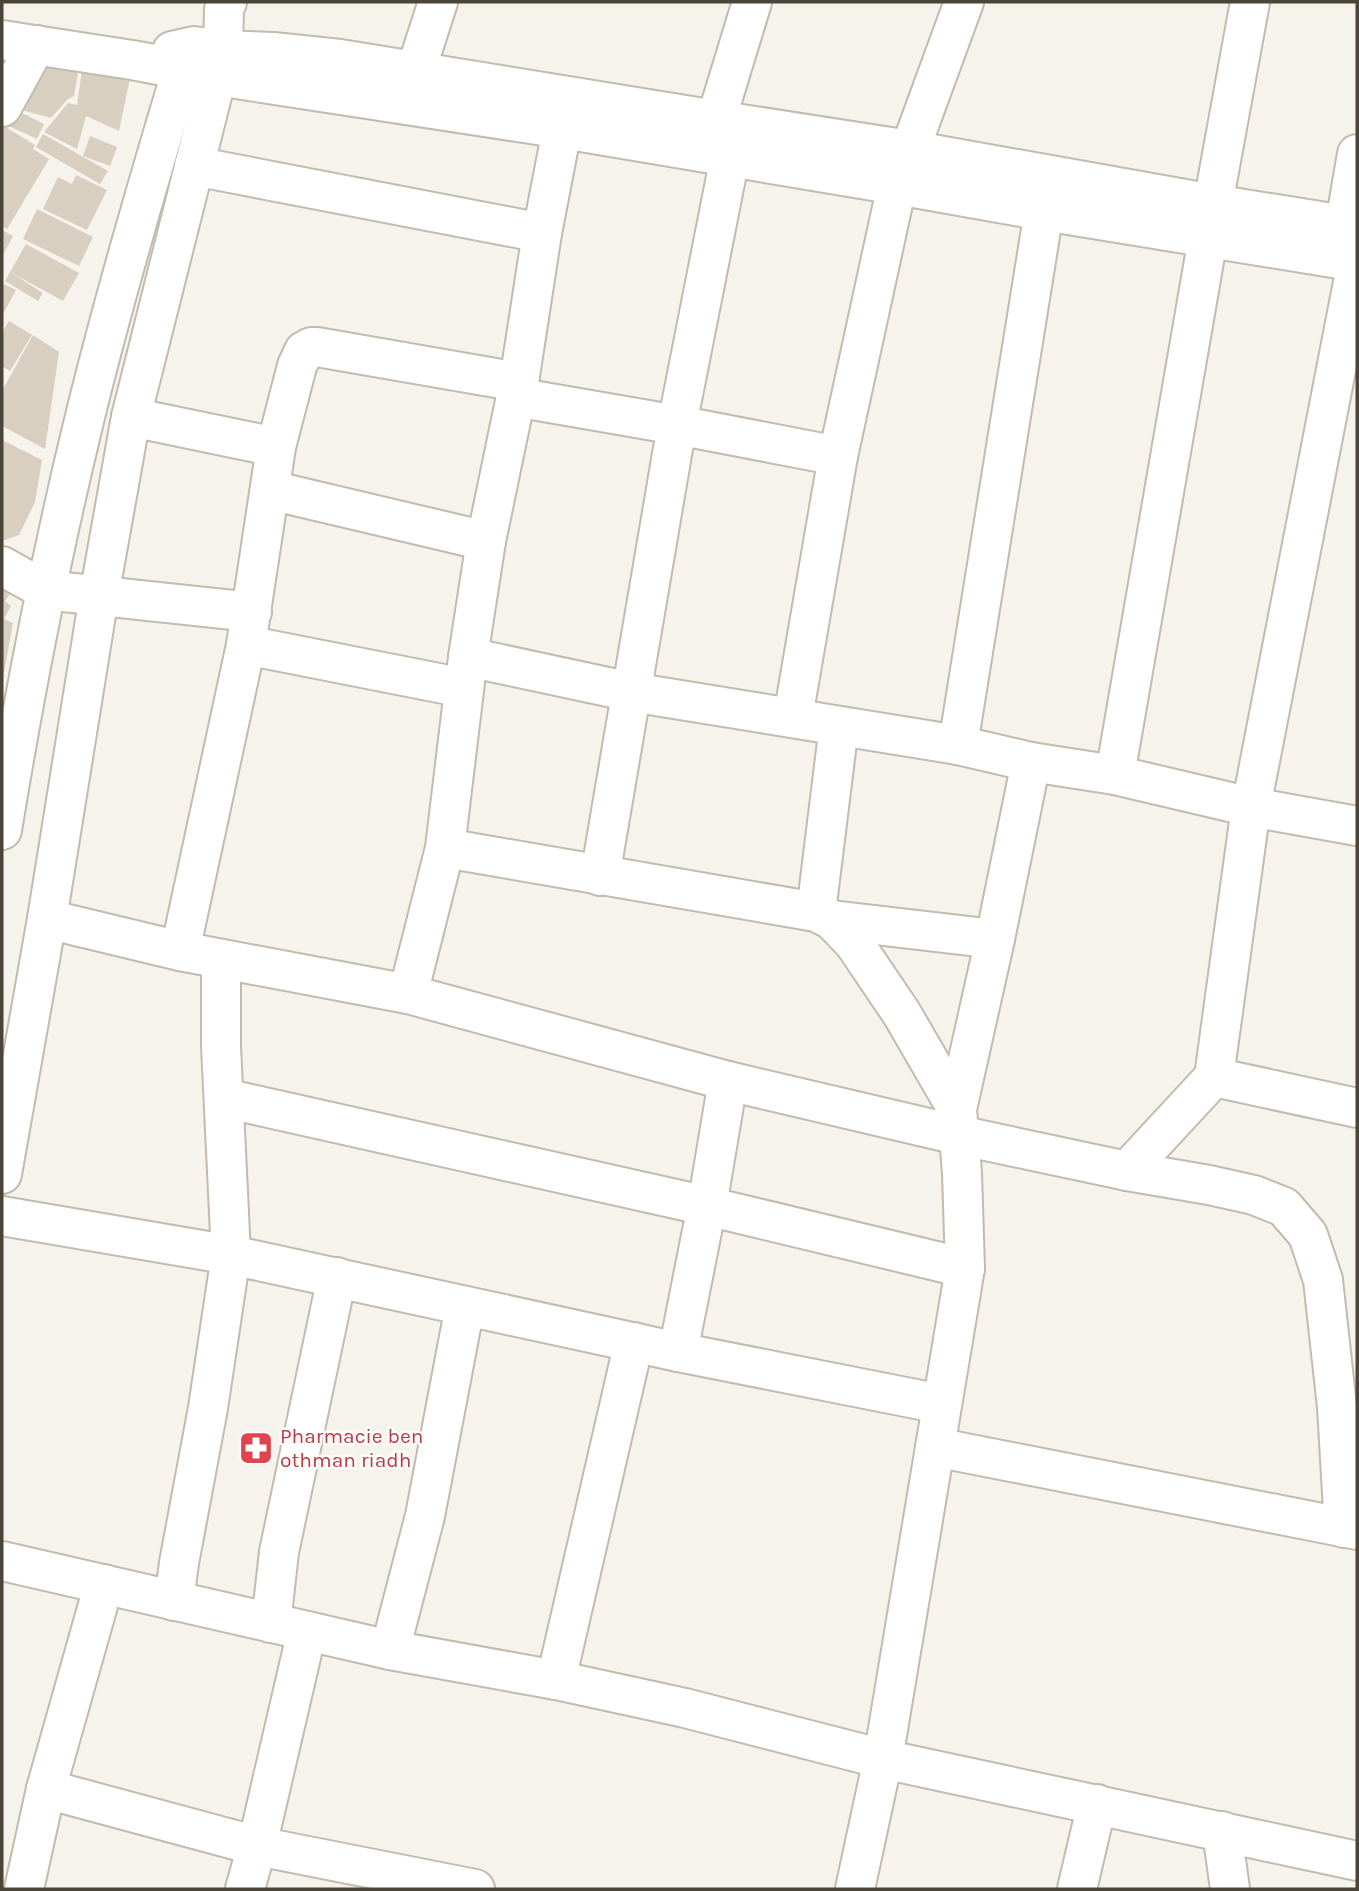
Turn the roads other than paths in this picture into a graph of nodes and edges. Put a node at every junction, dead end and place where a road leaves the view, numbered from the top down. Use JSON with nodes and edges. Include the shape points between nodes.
{"nodes":[{"id":1,"x":438,"y":2,"type":"edge"},
{"id":2,"x":752,"y":2,"type":"edge"},
{"id":3,"x":964,"y":2,"type":"edge"},
{"id":4,"x":1250,"y":2,"type":"edge"},
{"id":5,"x":225,"y":5,"type":"edge"},
{"id":6,"x":19,"y":43,"type":"edge"},
{"id":7,"x":204,"y":60,"type":"junction"},
{"id":8,"x":416,"y":70,"type":"junction"},
{"id":9,"x":2,"y":107,"type":"edge"},
{"id":10,"x":565,"y":113,"type":"junction"},
{"id":11,"x":716,"y":120,"type":"junction"},
{"id":12,"x":1357,"y":153,"type":"edge"},
{"id":13,"x":730,"y":157,"type":"junction"},
{"id":14,"x":194,"y":166,"type":"junction"},
{"id":15,"x":903,"y":167,"type":"junction"},
{"id":16,"x":1044,"y":211,"type":"junction"},
{"id":17,"x":1210,"y":221,"type":"junction"},
{"id":18,"x":1351,"y":225,"type":"edge"},
{"id":19,"x":542,"y":233,"type":"junction"},
{"id":20,"x":1357,"y":262,"type":"edge"},
{"id":21,"x":517,"y":389,"type":"junction"},
{"id":22,"x":131,"y":417,"type":"junction"},
{"id":23,"x":677,"y":425,"type":"junction"},
{"id":24,"x":276,"y":447,"type":"junction"},
{"id":25,"x":838,"y":456,"type":"junction"},
{"id":26,"x":270,"y":490,"type":"junction"},
{"id":27,"x":486,"y":541,"type":"junction"},
{"id":28,"x":2,"y":566,"type":"edge"},
{"id":29,"x":46,"y":590,"type":"junction"},
{"id":30,"x":99,"y":596,"type":"junction"},
{"id":31,"x":249,"y":628,"type":"junction"},
{"id":32,"x":466,"y":672,"type":"junction"},
{"id":33,"x":631,"y":692,"type":"junction"},
{"id":34,"x":793,"y":717,"type":"junction"},
{"id":35,"x":839,"y":726,"type":"junction"},
{"id":36,"x":958,"y":745,"type":"junction"},
{"id":37,"x":1031,"y":762,"type":"junction"},
{"id":38,"x":1115,"y":775,"type":"junction"},
{"id":39,"x":1251,"y":807,"type":"junction"},
{"id":40,"x":1357,"y":826,"type":"edge"},
{"id":41,"x":2,"y":830,"type":"edge"},
{"id":42,"x":445,"y":848,"type":"junction"},
{"id":43,"x":600,"y":876,"type":"junction"},
{"id":44,"x":824,"y":916,"type":"junction"},
{"id":45,"x":47,"y":919,"type":"junction"},
{"id":46,"x":995,"y":939,"type":"junction"},
{"id":47,"x":180,"y":951,"type":"junction"},
{"id":48,"x":220,"y":959,"type":"junction"},
{"id":49,"x":408,"y":993,"type":"junction"},
{"id":50,"x":1214,"y":1077,"type":"junction"},
{"id":51,"x":728,"y":1081,"type":"junction"},
{"id":52,"x":224,"y":1098,"type":"junction"},
{"id":53,"x":1357,"y":1108,"type":"edge"},
{"id":54,"x":958,"y":1122,"type":"junction"},
{"id":55,"x":1127,"y":1171,"type":"junction"},
{"id":56,"x":2,"y":1174,"type":"edge"},
{"id":57,"x":707,"y":1206,"type":"junction"},
{"id":58,"x":2,"y":1216,"type":"edge"},
{"id":59,"x":231,"y":1255,"type":"junction"},
{"id":60,"x":965,"y":1268,"type":"junction"},
{"id":61,"x":337,"y":1278,"type":"junction"},
{"id":62,"x":465,"y":1306,"type":"junction"},
{"id":63,"x":634,"y":1342,"type":"junction"},
{"id":64,"x":678,"y":1352,"type":"junction"},
{"id":65,"x":941,"y":1404,"type":"junction"},
{"id":66,"x":935,"y":1447,"type":"junction"},
{"id":67,"x":1350,"y":1529,"type":"edge"},
{"id":68,"x":2,"y":1561,"type":"edge"},
{"id":69,"x":104,"y":1584,"type":"junction"},
{"id":70,"x":174,"y":1601,"type":"junction"},
{"id":71,"x":289,"y":1627,"type":"junction"},
{"id":72,"x":390,"y":1650,"type":"junction"},
{"id":73,"x":556,"y":1680,"type":"junction"},
{"id":74,"x":883,"y":1759,"type":"junction"},
{"id":75,"x":46,"y":1789,"type":"junction"},
{"id":76,"x":1097,"y":1804,"type":"junction"},
{"id":77,"x":1222,"y":1831,"type":"junction"},
{"id":78,"x":257,"y":1846,"type":"junction"},
{"id":79,"x":1357,"y":1861,"type":"edge"},
{"id":80,"x":24,"y":1889,"type":"edge"},
{"id":81,"x":245,"y":1889,"type":"edge"},
{"id":82,"x":475,"y":1889,"type":"edge"},
{"id":83,"x":855,"y":1889,"type":"edge"},
{"id":84,"x":1077,"y":1889,"type":"edge"},
{"id":85,"x":1230,"y":1889,"type":"edge"}],
"edges":[{"from":1,"to":8,"type":"street"},
{"from":2,"to":11,"type":"street"},
{"from":3,"to":15,"type":"street"},
{"from":4,"to":17,"type":"street"},
{"from":5,"to":7,"type":"street"},
{"from":6,"to":7,"type":"street","via":[[132,60]]},
{"from":6,"to":9,"type":"street"},
{"from":7,"to":8,"type":"street","via":[[273,52]]},
{"from":7,"to":10,"type":"street"},
{"from":7,"to":14,"type":"street"},
{"from":7,"to":29,"type":"street","via":[[133,232],[82,427]]},
{"from":8,"to":10,"type":"street"},
{"from":10,"to":11,"type":"street"},
{"from":10,"to":13,"type":"street"},
{"from":10,"to":19,"type":"street"},
{"from":11,"to":15,"type":"street"},
{"from":12,"to":18,"type":"street"},
{"from":13,"to":15,"type":"street"},
{"from":13,"to":23,"type":"street"},
{"from":14,"to":19,"type":"street"},
{"from":14,"to":22,"type":"street"},
{"from":15,"to":16,"type":"street"},
{"from":15,"to":17,"type":"street"},
{"from":15,"to":25,"type":"street"},
{"from":16,"to":17,"type":"street"},
{"from":16,"to":36,"type":"street"},
{"from":17,"to":18,"type":"street"},
{"from":17,"to":20,"type":"street"},
{"from":17,"to":38,"type":"street"},
{"from":19,"to":21,"type":"street"},
{"from":20,"to":39,"type":"street"},
{"from":21,"to":23,"type":"street"},
{"from":21,"to":24,"type":"street","via":[[311,347],[297,366]]},
{"from":21,"to":27,"type":"street"},
{"from":22,"to":24,"type":"street"},
{"from":22,"to":30,"type":"street"},
{"from":23,"to":25,"type":"street"},
{"from":23,"to":33,"type":"street"},
{"from":24,"to":26,"type":"street"},
{"from":25,"to":34,"type":"street"},
{"from":26,"to":27,"type":"street"},
{"from":26,"to":31,"type":"street"},
{"from":27,"to":32,"type":"street"},
{"from":28,"to":29,"type":"street"},
{"from":29,"to":30,"type":"street"},
{"from":29,"to":41,"type":"street"},
{"from":30,"to":31,"type":"street"},
{"from":30,"to":45,"type":"street"},
{"from":31,"to":32,"type":"street"},
{"from":31,"to":47,"type":"street"},
{"from":32,"to":33,"type":"street"},
{"from":32,"to":42,"type":"street"},
{"from":33,"to":34,"type":"street"},
{"from":33,"to":43,"type":"street"},
{"from":34,"to":35,"type":"street"},
{"from":35,"to":36,"type":"street"},
{"from":35,"to":44,"type":"street"},
{"from":36,"to":37,"type":"street"},
{"from":37,"to":38,"type":"street"},
{"from":37,"to":46,"type":"street"},
{"from":38,"to":39,"type":"street"},
{"from":39,"to":40,"type":"street"},
{"from":39,"to":50,"type":"street"},
{"from":42,"to":43,"type":"street"},
{"from":42,"to":49,"type":"street"},
{"from":43,"to":44,"type":"street"},
{"from":44,"to":46,"type":"street"},
{"from":44,"to":54,"type":"street","via":[[854,943],[902,1014]]},
{"from":45,"to":47,"type":"street"},
{"from":45,"to":56,"type":"street"},
{"from":46,"to":54,"type":"street"},
{"from":47,"to":48,"type":"street"},
{"from":48,"to":49,"type":"street"},
{"from":48,"to":52,"type":"street"},
{"from":49,"to":51,"type":"street"},
{"from":50,"to":53,"type":"street"},
{"from":50,"to":55,"type":"street"},
{"from":51,"to":54,"type":"street"},
{"from":51,"to":57,"type":"street"},
{"from":52,"to":57,"type":"street"},
{"from":52,"to":59,"type":"street"},
{"from":54,"to":55,"type":"street"},
{"from":54,"to":60,"type":"street"},
{"from":55,"to":67,"type":"street","via":[[1254,1195],[1284,1207],[1308,1235],[1323,1280]]},
{"from":57,"to":60,"type":"street"},
{"from":57,"to":64,"type":"street"},
{"from":58,"to":59,"type":"street"},
{"from":59,"to":61,"type":"street"},
{"from":59,"to":70,"type":"street"},
{"from":60,"to":65,"type":"street"},
{"from":61,"to":62,"type":"street"},
{"from":61,"to":71,"type":"street","via":[[279,1552]]},
{"from":62,"to":63,"type":"street"},
{"from":62,"to":72,"type":"street","via":[[425,1516]]},
{"from":63,"to":64,"type":"street"},
{"from":63,"to":73,"type":"street"},
{"from":64,"to":65,"type":"street"},
{"from":65,"to":66,"type":"street"},
{"from":66,"to":67,"type":"street"},
{"from":66,"to":74,"type":"street"},
{"from":68,"to":69,"type":"street"},
{"from":69,"to":70,"type":"street"},
{"from":69,"to":75,"type":"street"},
{"from":70,"to":71,"type":"street"},
{"from":71,"to":72,"type":"street"},
{"from":71,"to":78,"type":"street"},
{"from":72,"to":73,"type":"street"},
{"from":73,"to":74,"type":"street"},
{"from":74,"to":76,"type":"street"},
{"from":74,"to":83,"type":"street"},
{"from":75,"to":78,"type":"street"},
{"from":75,"to":80,"type":"street"},
{"from":76,"to":77,"type":"street"},
{"from":76,"to":84,"type":"street"},
{"from":77,"to":79,"type":"street"},
{"from":77,"to":85,"type":"street"},
{"from":78,"to":81,"type":"street"},
{"from":78,"to":82,"type":"street"}]}
